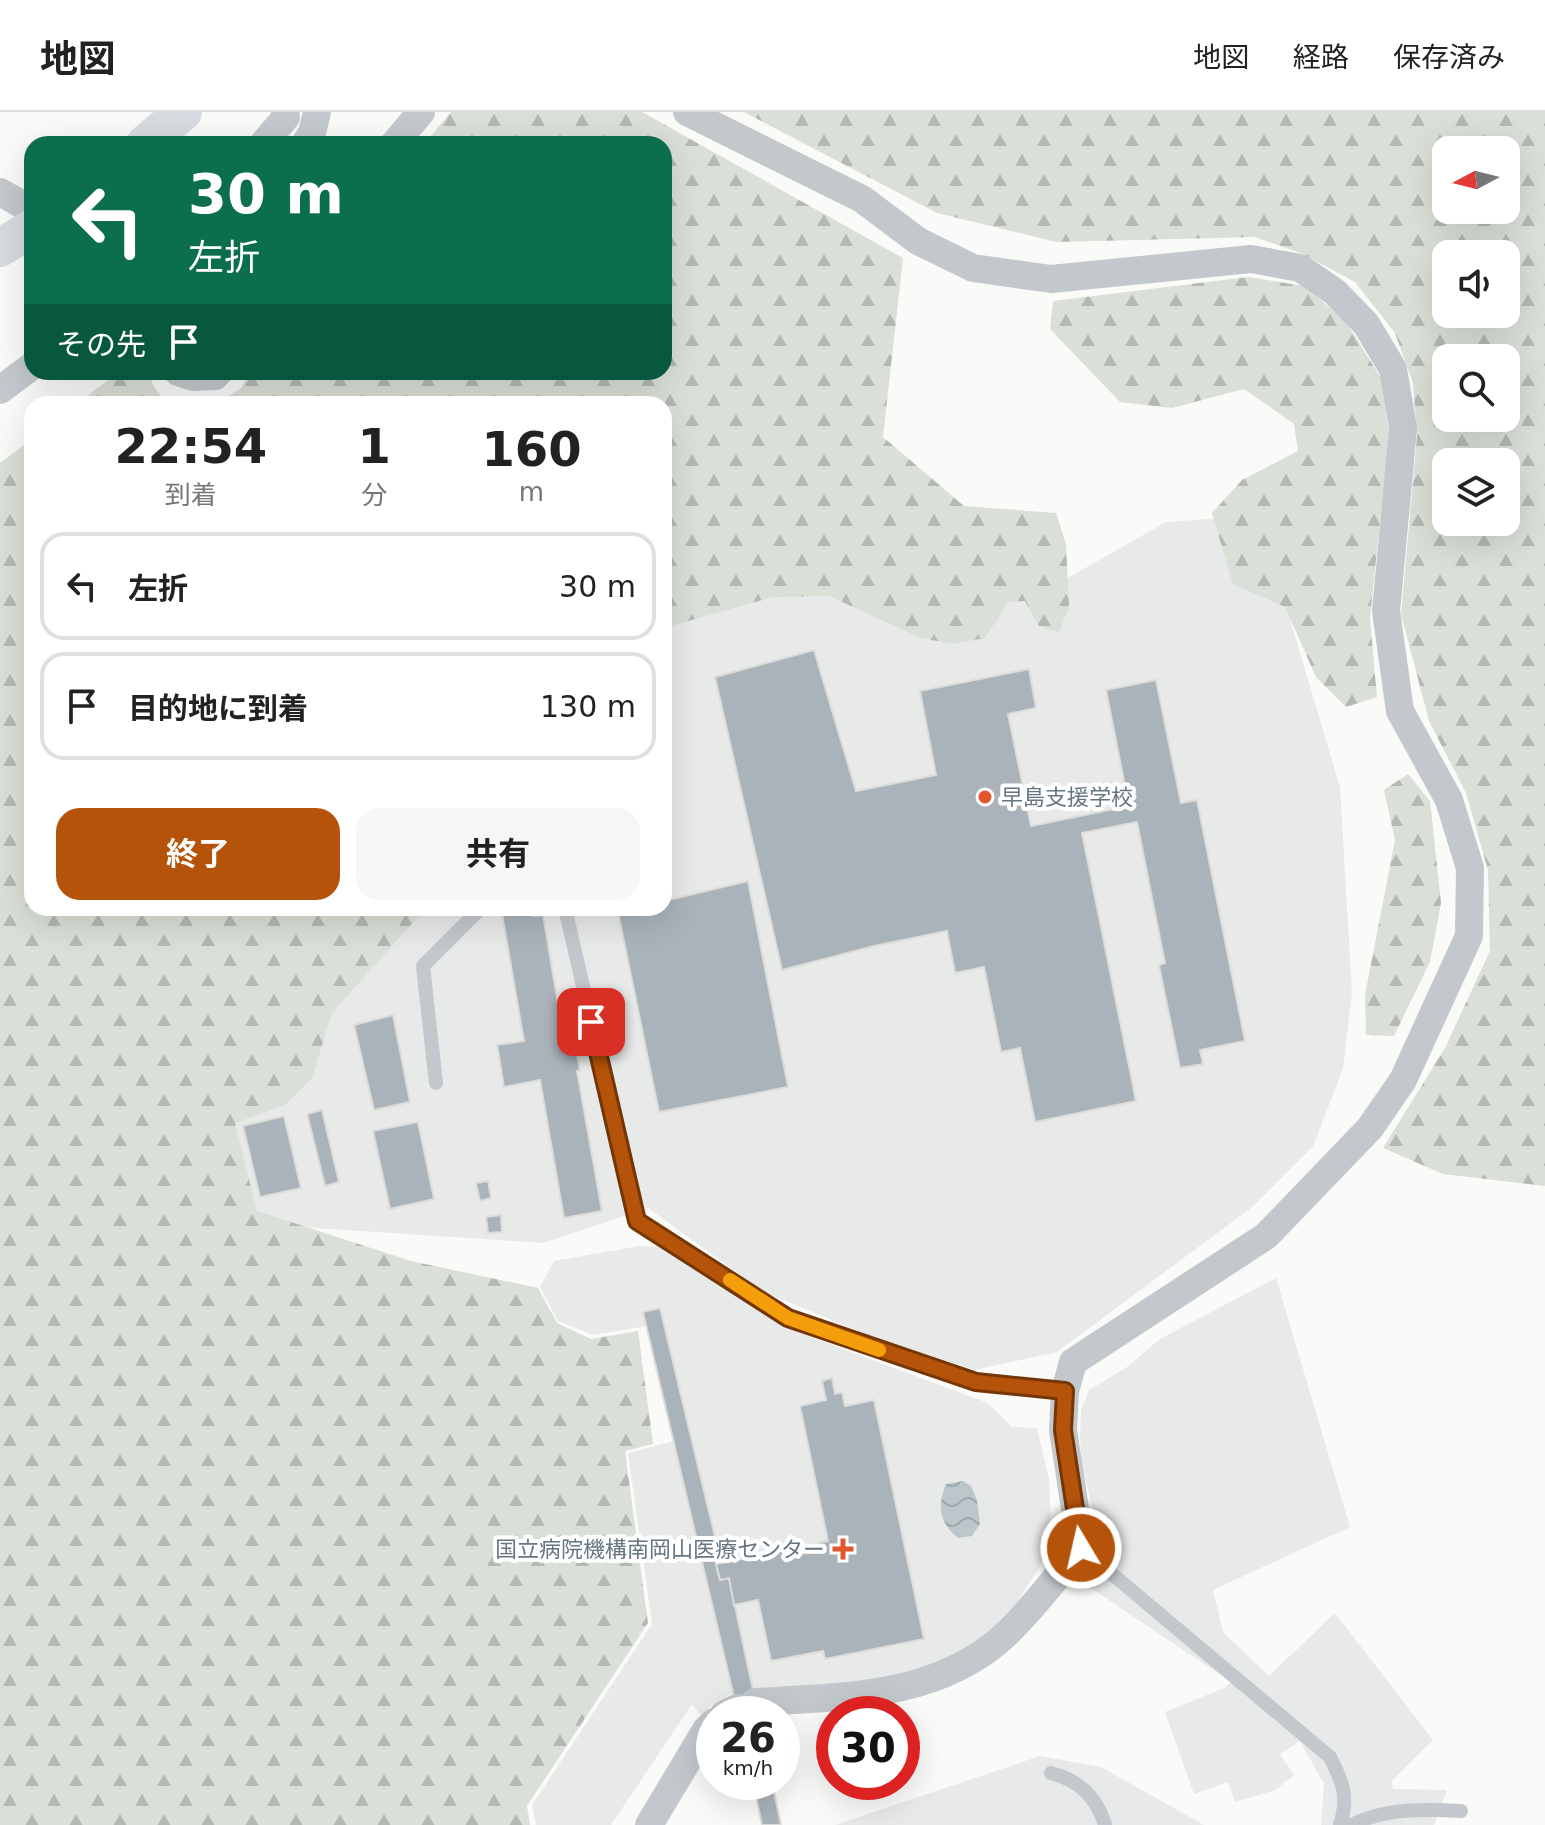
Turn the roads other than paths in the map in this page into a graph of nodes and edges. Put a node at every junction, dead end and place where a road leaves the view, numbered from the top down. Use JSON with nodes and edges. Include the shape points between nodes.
{"nodes":[{"id":1,"x":183,"y":112,"type":"edge"},
{"id":2,"x":285,"y":112,"type":"edge"},
{"id":3,"x":317,"y":112,"type":"edge"},
{"id":4,"x":421,"y":112,"type":"edge"},
{"id":5,"x":687,"y":112,"type":"edge"},
{"id":6,"x":154,"y":136,"type":"edge"},
{"id":7,"x":270,"y":136,"type":"edge"},
{"id":8,"x":310,"y":136,"type":"edge"},
{"id":9,"x":401,"y":136,"type":"edge"},
{"id":10,"x":0,"y":192,"type":"edge"},
{"id":11,"x":24,"y":207,"type":"edge"},
{"id":12,"x":24,"y":233,"type":"edge"},
{"id":13,"x":0,"y":248,"type":"edge"},
{"id":14,"x":24,"y":372,"type":"edge"},
{"id":15,"x":0,"y":390,"type":"edge"},
{"id":16,"x":473,"y":916,"type":"edge"},
{"id":17,"x":567,"y":916,"type":"edge"},
{"id":18,"x":436,"y":1083,"type":"dead end"},
{"id":19,"x":1065,"y":1391,"type":"junction"},
{"id":20,"x":1081,"y":1548,"type":"junction"},
{"id":21,"x":800,"y":1702,"type":"edge"},
{"id":22,"x":696,"y":1747,"type":"edge"},
{"id":23,"x":1051,"y":1773,"type":"dead end"},
{"id":24,"x":1461,"y":1811,"type":"dead end"},
{"id":25,"x":649,"y":1825,"type":"edge"},
{"id":26,"x":1105,"y":1825,"type":"edge"},
{"id":27,"x":1340,"y":1825,"type":"edge"},
{"id":28,"x":1352,"y":1825,"type":"edge"}],
"edges":[{"from":1,"to":6,"type":"main road"},
{"from":2,"to":7,"type":"street"},
{"from":3,"to":8,"type":"street"},
{"from":4,"to":9,"type":"street"},
{"from":5,"to":19,"type":"street","via":[[862,199],[918,241],[973,268],[1051,279],[1251,259],[1300,268],[1335,292],[1366,324],[1393,369],[1403,428],[1386,611],[1400,711],[1449,800],[1470,868],[1469,936],[1403,1080],[1370,1128],[1266,1236],[1073,1362]]},
{"from":10,"to":11,"type":"street"},
{"from":12,"to":13,"type":"main road"},
{"from":14,"to":15,"type":"street"},
{"from":16,"to":18,"type":"lane","via":[[423,966]]},
{"from":17,"to":19,"type":"lane","via":[[637,1221],[788,1318],[976,1382]]},
{"from":19,"to":20,"type":"street","via":[[1063,1430]]},
{"from":20,"to":21,"type":"street","via":[[1005,1635],[973,1661],[912,1685]]},
{"from":20,"to":27,"type":"lane","via":[[1330,1757],[1346,1805]]},
{"from":22,"to":25,"type":"street"},
{"from":23,"to":26,"type":"lane","via":[[1086,1789]]},
{"from":24,"to":28,"type":"lane","via":[[1419,1810]]}]}
